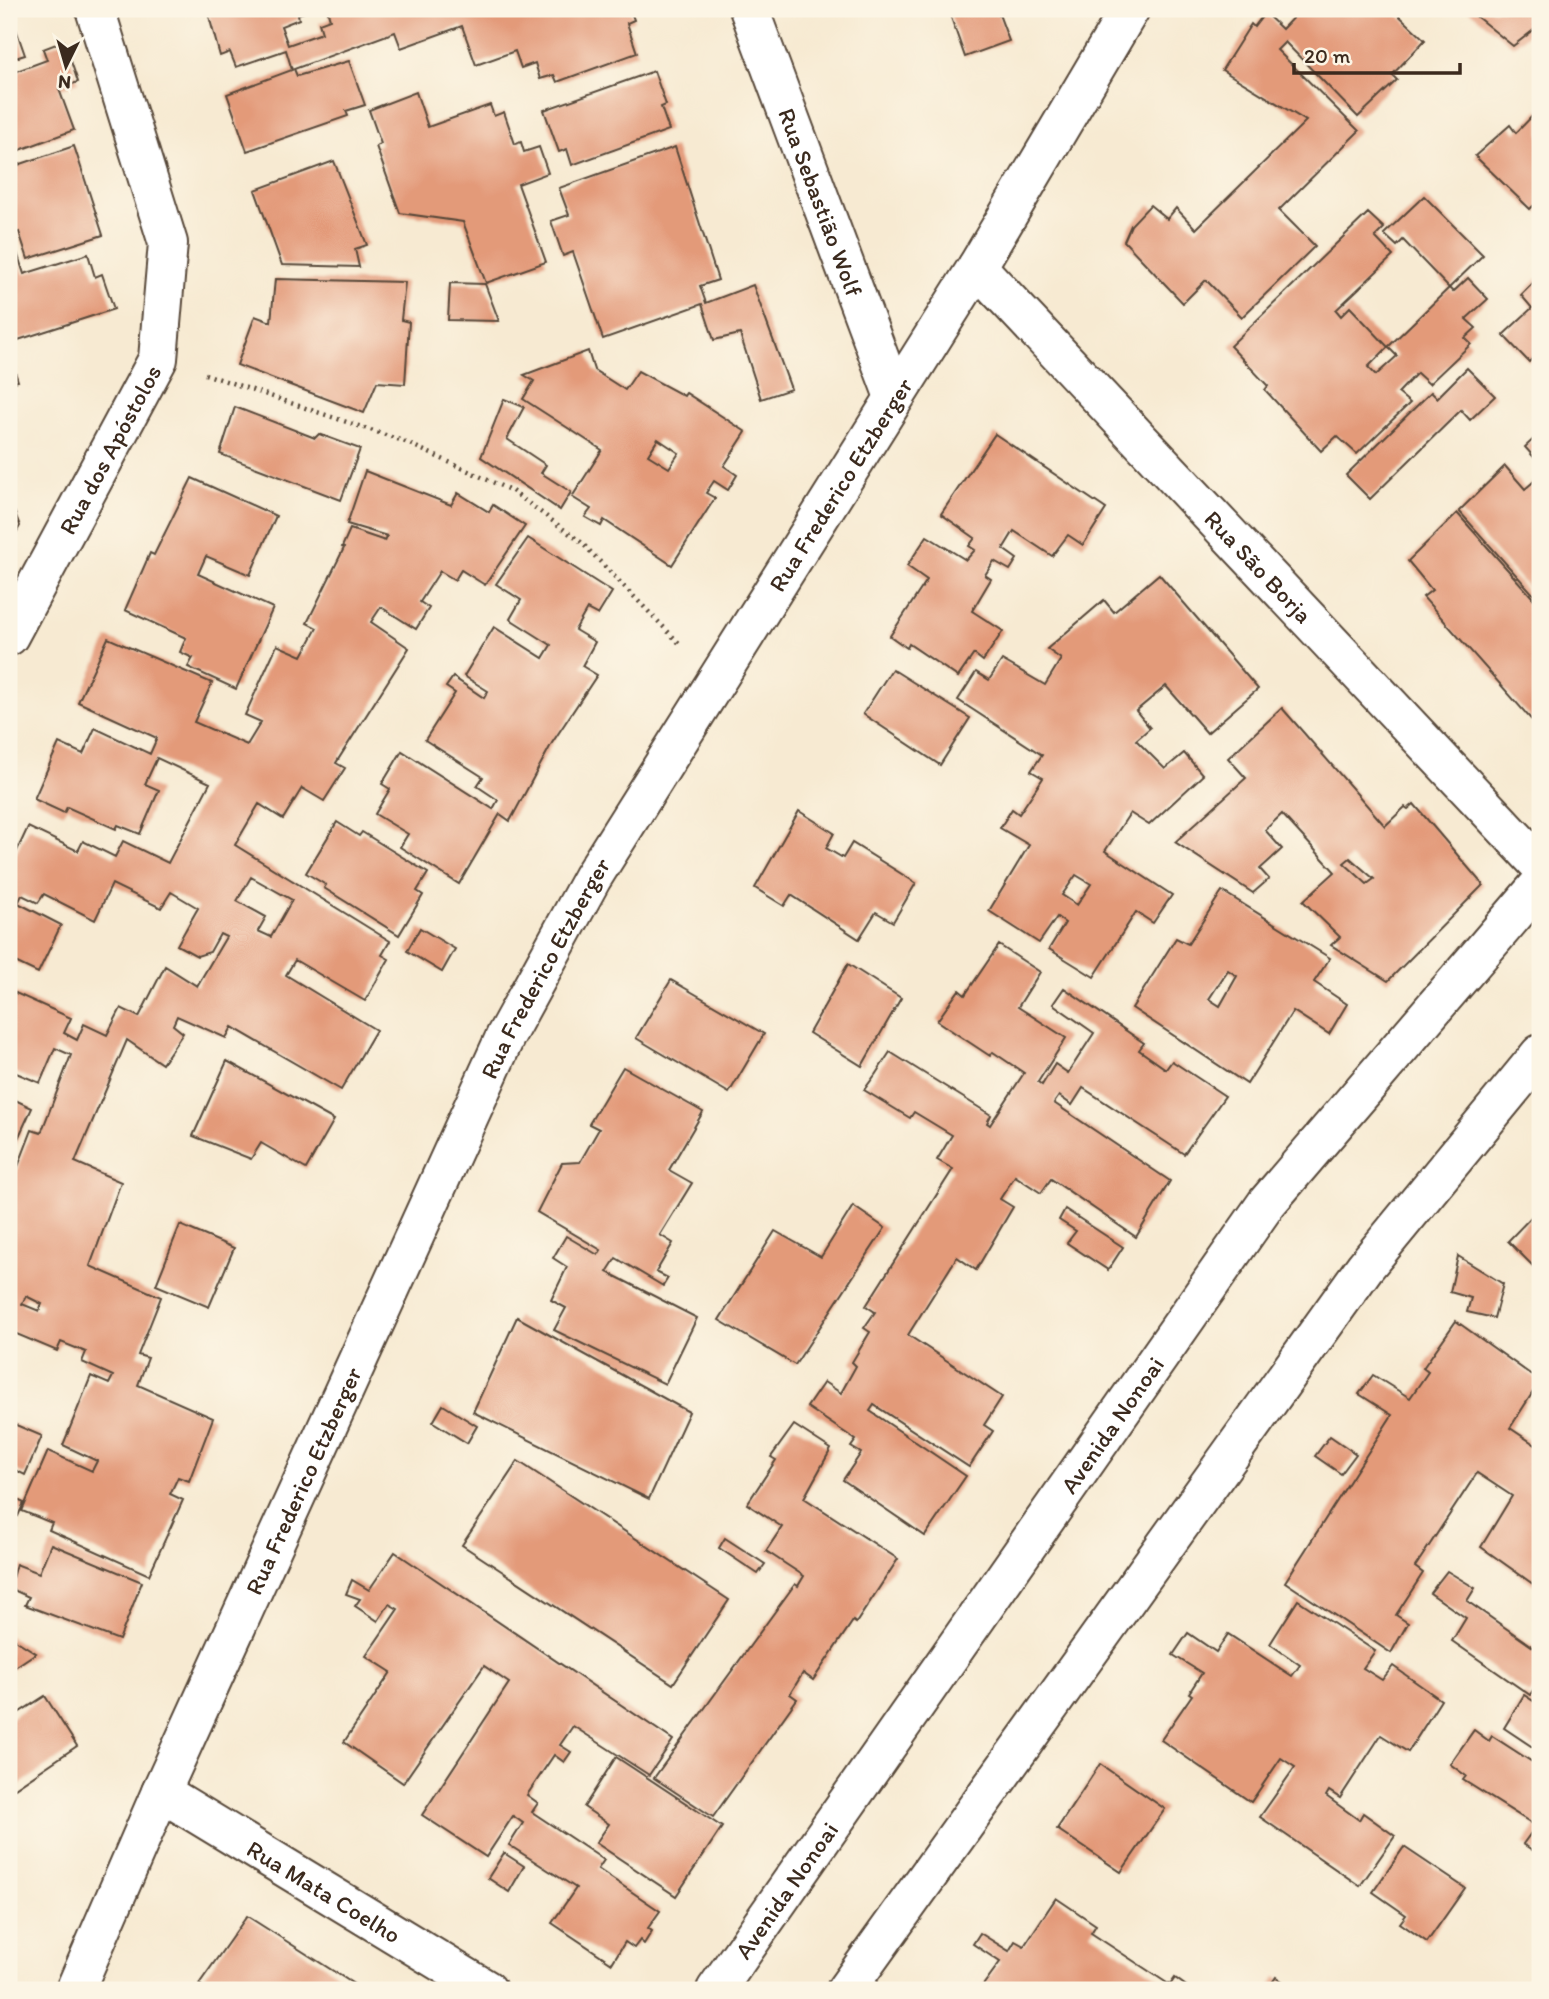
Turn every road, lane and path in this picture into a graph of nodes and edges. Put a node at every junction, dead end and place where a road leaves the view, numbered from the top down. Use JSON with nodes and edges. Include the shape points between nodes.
{"nodes":[{"id":1,"x":95,"y":9,"type":"edge"},
{"id":2,"x":749,"y":9,"type":"edge"},
{"id":3,"x":1130,"y":9,"type":"edge"},
{"id":4,"x":977,"y":267,"type":"junction"},
{"id":5,"x":158,"y":359,"type":"junction"},
{"id":6,"x":894,"y":397,"type":"junction"},
{"id":7,"x":9,"y":636,"type":"edge"},
{"id":8,"x":716,"y":680,"type":"junction"},
{"id":9,"x":1540,"y":864,"type":"edge"},
{"id":10,"x":1540,"y":884,"type":"edge"},
{"id":11,"x":1540,"y":1054,"type":"edge"},
{"id":12,"x":161,"y":1792,"type":"junction"},
{"id":13,"x":75,"y":1990,"type":"edge"},
{"id":14,"x":486,"y":1990,"type":"edge"},
{"id":15,"x":716,"y":1990,"type":"edge"},
{"id":16,"x":846,"y":1990,"type":"edge"}],
"edges":[{"from":1,"to":5,"type":"street","name":"Rua dos Apóstolos","via":[[169,243]]},
{"from":2,"to":6,"type":"street","name":"Rua Sebastião Wolf"},
{"from":3,"to":4,"type":"street","name":"Rua Frederico Etzberger"},
{"from":4,"to":6,"type":"street","name":"Rua Frederico Etzberger"},
{"from":4,"to":9,"type":"street","name":"Rua São Borja"},
{"from":5,"to":7,"type":"street","name":"Rua dos Apóstolos"},
{"from":5,"to":8,"type":"path","via":[[403,441],[512,491],[581,542]]},
{"from":6,"to":8,"type":"street","name":"Rua Frederico Etzberger"},
{"from":8,"to":12,"type":"street","name":"Rua Frederico Etzberger","via":[[592,878],[506,1035]]},
{"from":10,"to":15,"type":"street","name":"Avenida Nonoai","via":[[1266,1205]]},
{"from":11,"to":16,"type":"street","via":[[1365,1267]]},
{"from":12,"to":13,"type":"street","name":"Rua Frederico Etzberger"},
{"from":12,"to":14,"type":"street","name":"Rua Mata Coelho"}]}
